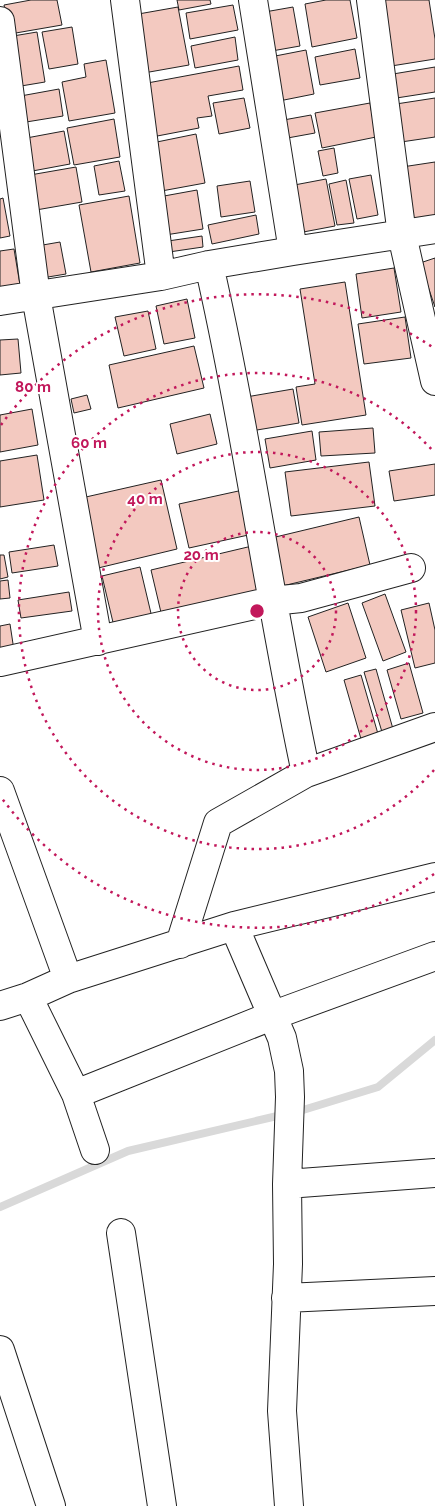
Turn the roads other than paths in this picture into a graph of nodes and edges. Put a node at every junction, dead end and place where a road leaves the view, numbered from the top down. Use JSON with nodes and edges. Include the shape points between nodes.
{"nodes":[{"id":1,"x":125,"y":0,"type":"edge"},
{"id":2,"x":253,"y":0,"type":"edge"},
{"id":3,"x":371,"y":0,"type":"edge"},
{"id":4,"x":0,"y":21,"type":"edge"},
{"id":5,"x":435,"y":229,"type":"edge"},
{"id":6,"x":402,"y":235,"type":"junction"},
{"id":7,"x":294,"y":251,"type":"junction"},
{"id":8,"x":208,"y":265,"type":"junction"},
{"id":9,"x":161,"y":276,"type":"junction"},
{"id":10,"x":36,"y":296,"type":"junction"},
{"id":11,"x":0,"y":301,"type":"edge"},
{"id":12,"x":435,"y":381,"type":"edge"},
{"id":13,"x":411,"y":568,"type":"dead end"},
{"id":14,"x":272,"y":601,"type":"junction"},
{"id":15,"x":98,"y":641,"type":"junction"},
{"id":16,"x":0,"y":662,"type":"edge"},
{"id":17,"x":435,"y":727,"type":"edge"},
{"id":18,"x":306,"y":773,"type":"junction"},
{"id":19,"x":0,"y":791,"type":"edge"},
{"id":20,"x":435,"y":877,"type":"edge"},
{"id":21,"x":234,"y":926,"type":"junction"},
{"id":22,"x":180,"y":944,"type":"junction"},
{"id":23,"x":435,"y":956,"type":"edge"},
{"id":24,"x":68,"y":979,"type":"junction"},
{"id":25,"x":28,"y":997,"type":"junction"},
{"id":26,"x":0,"y":1006,"type":"edge"},
{"id":27,"x":274,"y":1015,"type":"junction"},
{"id":28,"x":76,"y":1094,"type":"junction"},
{"id":29,"x":95,"y":1150,"type":"dead end"},
{"id":30,"x":435,"y":1173,"type":"edge"},
{"id":31,"x":287,"y":1184,"type":"junction"},
{"id":32,"x":121,"y":1234,"type":"dead end"},
{"id":33,"x":435,"y":1290,"type":"edge"},
{"id":34,"x":286,"y":1298,"type":"junction"},
{"id":35,"x":0,"y":1350,"type":"edge"},
{"id":36,"x":50,"y":1506,"type":"edge"},
{"id":37,"x":162,"y":1506,"type":"edge"},
{"id":38,"x":289,"y":1506,"type":"edge"}],
"edges":[{"from":1,"to":9,"type":"street"},
{"from":2,"to":7,"type":"street"},
{"from":3,"to":6,"type":"street"},
{"from":4,"to":10,"type":"street"},
{"from":5,"to":6,"type":"street"},
{"from":6,"to":7,"type":"street"},
{"from":6,"to":12,"type":"street"},
{"from":7,"to":8,"type":"street"},
{"from":8,"to":9,"type":"street"},
{"from":8,"to":14,"type":"street","via":[[225,334]]},
{"from":9,"to":10,"type":"street"},
{"from":10,"to":11,"type":"street"},
{"from":10,"to":15,"type":"street"},
{"from":13,"to":14,"type":"street","via":[[301,598]]},
{"from":14,"to":15,"type":"street"},
{"from":14,"to":18,"type":"street"},
{"from":15,"to":16,"type":"street"},
{"from":17,"to":18,"type":"street"},
{"from":18,"to":22,"type":"street","via":[[218,823]]},
{"from":19,"to":24,"type":"street"},
{"from":20,"to":21,"type":"street"},
{"from":21,"to":22,"type":"street"},
{"from":21,"to":27,"type":"street"},
{"from":22,"to":24,"type":"street"},
{"from":23,"to":27,"type":"street"},
{"from":24,"to":25,"type":"street"},
{"from":25,"to":26,"type":"street"},
{"from":25,"to":28,"type":"street"},
{"from":27,"to":28,"type":"street"},
{"from":27,"to":31,"type":"street","via":[[289,1071]]},
{"from":28,"to":29,"type":"street"},
{"from":30,"to":31,"type":"street"},
{"from":31,"to":34,"type":"street"},
{"from":32,"to":37,"type":"street"},
{"from":33,"to":34,"type":"street"},
{"from":34,"to":38,"type":"street","via":[[282,1411]]},
{"from":35,"to":36,"type":"street"}]}
